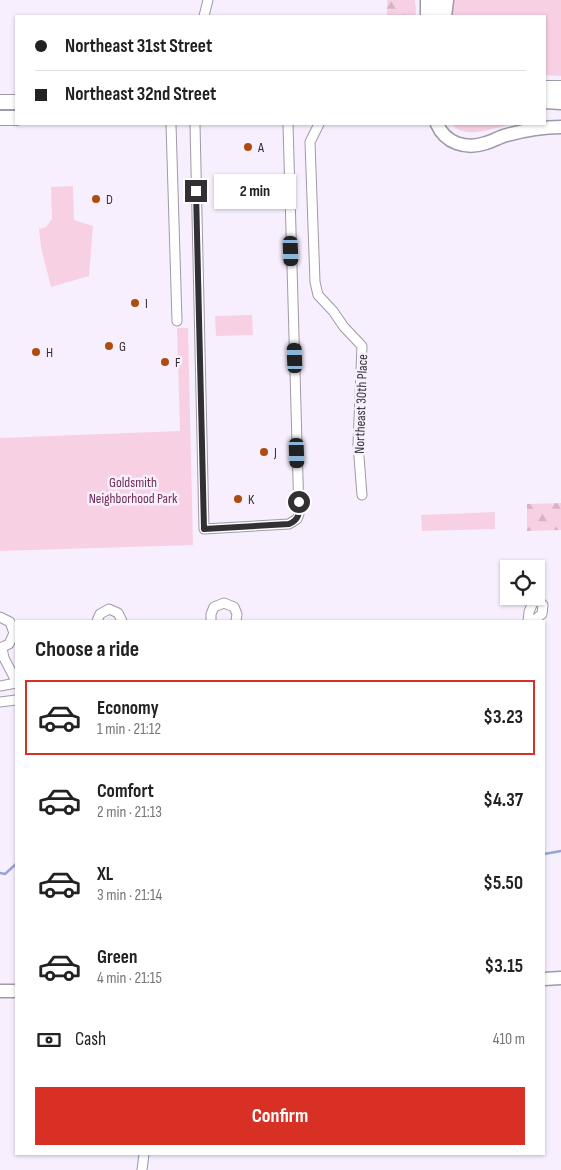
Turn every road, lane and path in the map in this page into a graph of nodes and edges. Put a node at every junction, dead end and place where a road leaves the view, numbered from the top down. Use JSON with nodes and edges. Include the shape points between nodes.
{"nodes":[{"id":1,"x":208,"y":0,"type":"edge"},
{"id":2,"x":429,"y":0,"type":"edge"},
{"id":3,"x":445,"y":0,"type":"edge"},
{"id":4,"x":204,"y":15,"type":"edge"},
{"id":5,"x":429,"y":15,"type":"edge"},
{"id":6,"x":443,"y":15,"type":"edge"},
{"id":7,"x":546,"y":88,"type":"edge"},
{"id":8,"x":561,"y":88,"type":"edge"},
{"id":9,"x":546,"y":100,"type":"edge"},
{"id":10,"x":561,"y":100,"type":"edge"},
{"id":11,"x":0,"y":102,"type":"edge"},
{"id":12,"x":15,"y":102,"type":"edge"},
{"id":13,"x":0,"y":118,"type":"edge"},
{"id":14,"x":15,"y":118,"type":"edge"},
{"id":15,"x":171,"y":125,"type":"edge"},
{"id":16,"x":194,"y":125,"type":"edge"},
{"id":17,"x":288,"y":125,"type":"edge"},
{"id":18,"x":320,"y":125,"type":"edge"},
{"id":19,"x":438,"y":125,"type":"edge"},
{"id":20,"x":445,"y":125,"type":"edge"},
{"id":21,"x":561,"y":127,"type":"edge"},
{"id":22,"x":495,"y":138,"type":"junction"},
{"id":23,"x":177,"y":321,"type":"dead end"},
{"id":24,"x":362,"y":495,"type":"dead end"},
{"id":25,"x":0,"y":617,"type":"edge"},
{"id":26,"x":98,"y":620,"type":"edge"},
{"id":27,"x":122,"y":620,"type":"edge"},
{"id":28,"x":212,"y":620,"type":"edge"},
{"id":29,"x":236,"y":620,"type":"edge"},
{"id":30,"x":528,"y":620,"type":"edge"},
{"id":31,"x":534,"y":620,"type":"edge"},
{"id":32,"x":1,"y":648,"type":"edge"},
{"id":33,"x":2,"y":662,"type":"edge"},
{"id":34,"x":15,"y":681,"type":"edge"},
{"id":35,"x":15,"y":682,"type":"edge"},
{"id":36,"x":0,"y":686,"type":"edge"},
{"id":37,"x":15,"y":700,"type":"edge"},
{"id":38,"x":0,"y":702,"type":"edge"},
{"id":39,"x":545,"y":978,"type":"edge"},
{"id":40,"x":561,"y":978,"type":"edge"},
{"id":41,"x":0,"y":991,"type":"edge"},
{"id":42,"x":15,"y":991,"type":"edge"},
{"id":43,"x":144,"y":1155,"type":"edge"},
{"id":44,"x":142,"y":1170,"type":"edge"}],
"edges":[{"from":1,"to":4,"type":"street"},
{"from":2,"to":5,"type":"highway"},
{"from":3,"to":6,"type":"highway"},
{"from":7,"to":8,"type":"main road"},
{"from":9,"to":10,"type":"highway"},
{"from":11,"to":12,"type":"main road"},
{"from":13,"to":14,"type":"main road"},
{"from":15,"to":23,"type":"street"},
{"from":16,"to":17,"type":"street","via":[[204,529],[289,524],[299,514]]},
{"from":18,"to":24,"type":"street","name":"Northeast 30th Place","via":[[310,142],[315,282],[318,294],[362,346],[358,444]]},
{"from":19,"to":22,"type":"street","via":[[447,138],[460,144],[478,145]]},
{"from":20,"to":22,"type":"street","via":[[451,133],[464,139]]},
{"from":21,"to":22,"type":"street","via":[[531,129]]},
{"from":25,"to":32,"type":"street","via":[[10,622],[14,633],[9,644]]},
{"from":26,"to":27,"type":"street","via":[[100,614],[110,609],[118,613]]},
{"from":28,"to":29,"type":"street","via":[[214,607],[224,603],[234,608]]},
{"from":30,"to":31,"type":"street","via":[[533,602],[539,601],[543,605],[542,614]]},
{"from":32,"to":33,"type":"street"},
{"from":33,"to":34,"type":"street"},
{"from":35,"to":36,"type":"street"},
{"from":37,"to":38,"type":"street"},
{"from":39,"to":40,"type":"street"},
{"from":41,"to":42,"type":"street"},
{"from":43,"to":44,"type":"street"}]}
